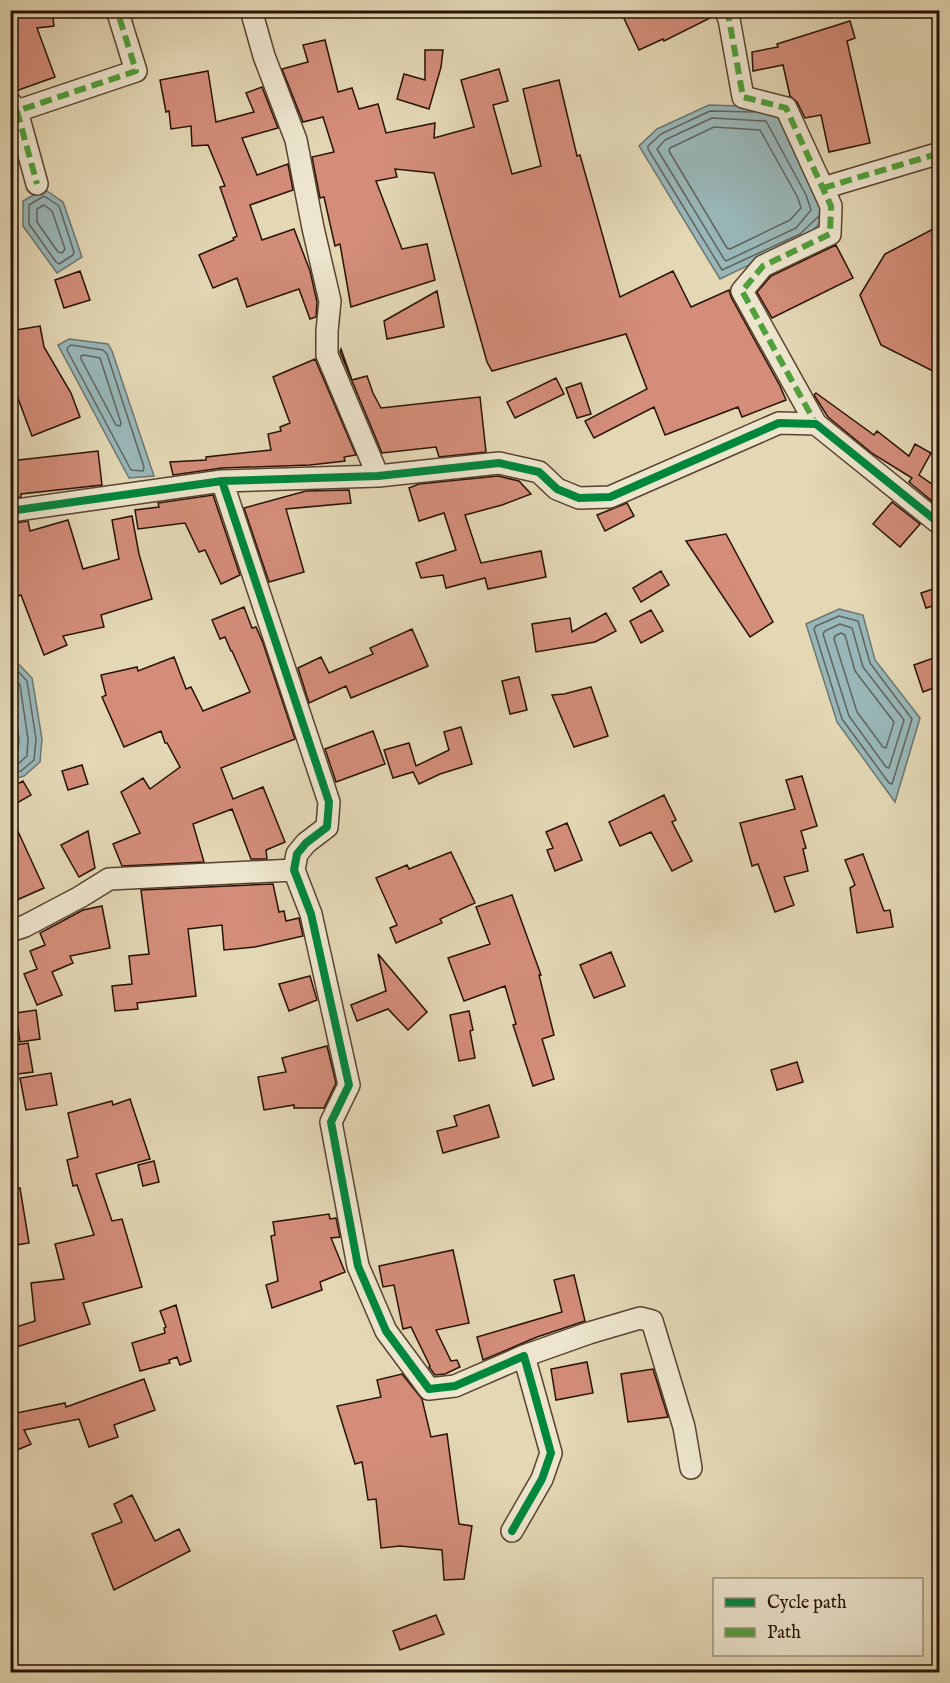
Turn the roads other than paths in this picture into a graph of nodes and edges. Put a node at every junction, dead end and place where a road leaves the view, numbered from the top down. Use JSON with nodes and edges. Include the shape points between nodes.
{"nodes":[{"id":1,"x":117,"y":10,"type":"edge"},
{"id":2,"x":251,"y":10,"type":"edge"},
{"id":3,"x":725,"y":10,"type":"edge"},
{"id":4,"x":14,"y":107,"type":"edge"},
{"id":5,"x":939,"y":153,"type":"edge"},
{"id":6,"x":37,"y":184,"type":"dead end"},
{"id":7,"x":823,"y":188,"type":"junction"},
{"id":8,"x":816,"y":424,"type":"junction"},
{"id":9,"x":378,"y":476,"type":"junction"},
{"id":10,"x":222,"y":482,"type":"junction"},
{"id":11,"x":10,"y":511,"type":"edge"},
{"id":12,"x":939,"y":524,"type":"edge"},
{"id":13,"x":294,"y":870,"type":"junction"},
{"id":14,"x":10,"y":931,"type":"edge"},
{"id":15,"x":524,"y":1356,"type":"junction"},
{"id":16,"x":691,"y":1468,"type":"dead end"},
{"id":17,"x":512,"y":1531,"type":"dead end"}],
"edges":[{"from":1,"to":4,"type":"street","via":[[136,71]]},
{"from":2,"to":9,"type":"street","via":[[296,140],[330,302],[327,355]]},
{"from":3,"to":7,"type":"street","via":[[743,97],[786,108]]},
{"from":4,"to":6,"type":"street"},
{"from":5,"to":7,"type":"street"},
{"from":7,"to":8,"type":"street","via":[[831,206],[830,234],[763,266],[742,291]]},
{"from":8,"to":9,"type":"street","via":[[779,423],[610,497],[579,498],[557,489],[539,472],[499,463]]},
{"from":8,"to":12,"type":"street"},
{"from":9,"to":10,"type":"street"},
{"from":10,"to":11,"type":"street"},
{"from":10,"to":13,"type":"street","via":[[329,802],[327,827],[297,854]]},
{"from":13,"to":14,"type":"street","via":[[109,879]]},
{"from":13,"to":15,"type":"street","via":[[311,914],[349,1085],[331,1122],[358,1266],[386,1331],[429,1389],[455,1386]]},
{"from":15,"to":16,"type":"street","via":[[640,1318],[652,1321],[684,1427]]},
{"from":15,"to":17,"type":"street","via":[[551,1453],[542,1479]]}]}
